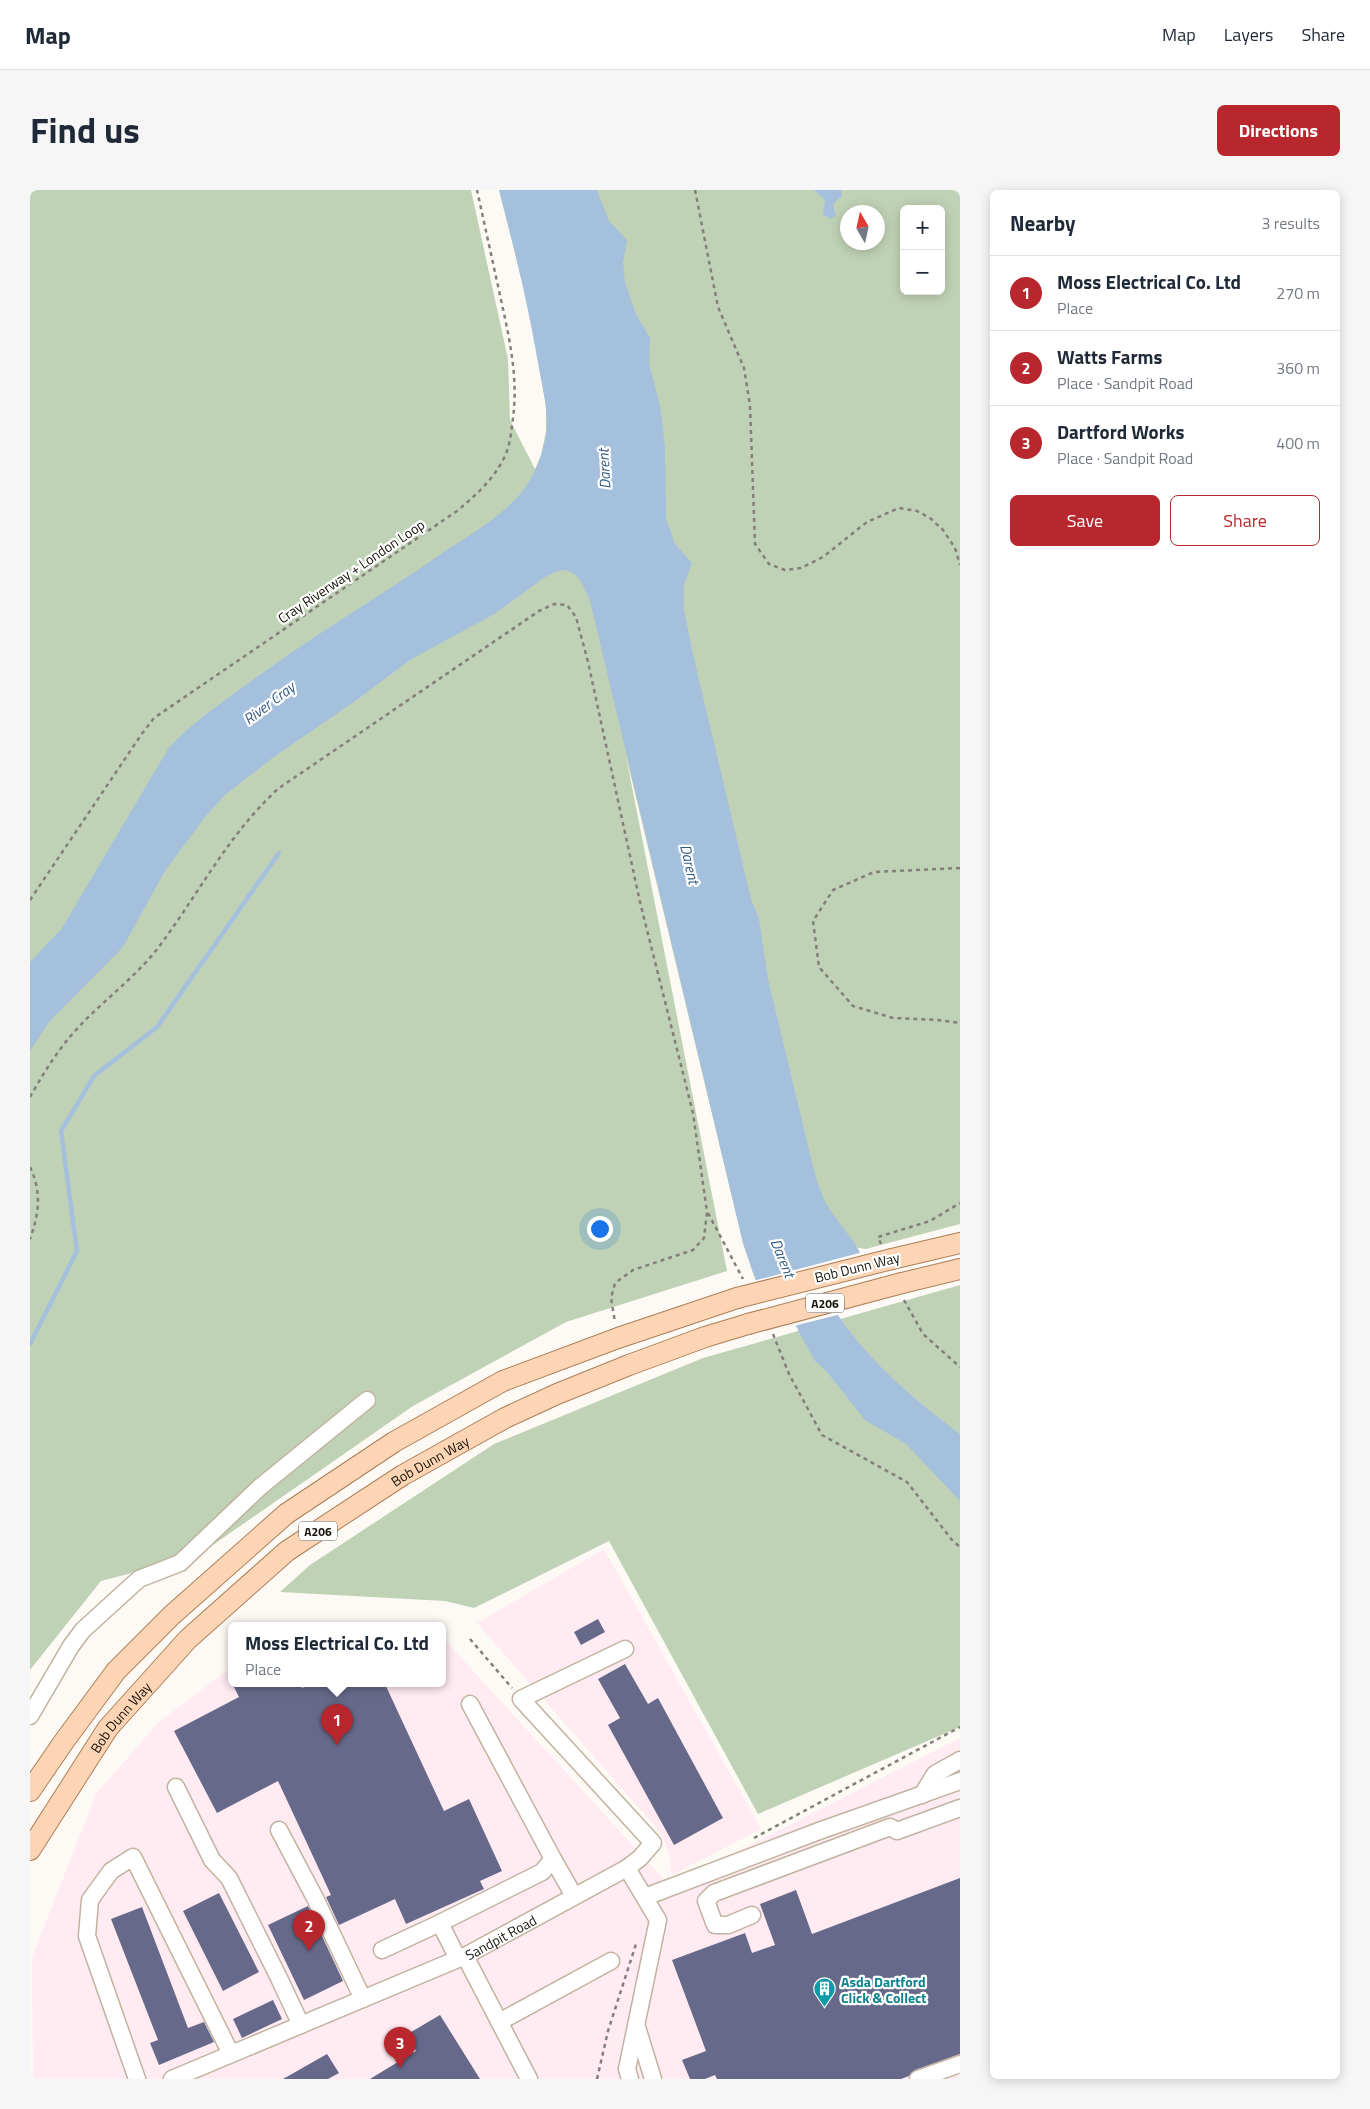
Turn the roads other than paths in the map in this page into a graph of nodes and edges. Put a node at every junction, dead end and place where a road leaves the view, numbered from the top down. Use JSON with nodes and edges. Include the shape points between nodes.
{"nodes":[{"id":1,"x":960,"y":1243,"type":"edge"},
{"id":2,"x":960,"y":1269,"type":"edge"},
{"id":3,"x":367,"y":1400,"type":"dead end"},
{"id":4,"x":624,"y":1648,"type":"dead end"},
{"id":5,"x":470,"y":1704,"type":"dead end"},
{"id":6,"x":30,"y":1716,"type":"edge"},
{"id":7,"x":960,"y":1760,"type":"edge"},
{"id":8,"x":960,"y":1781,"type":"edge"},
{"id":9,"x":176,"y":1787,"type":"dead end"},
{"id":10,"x":30,"y":1791,"type":"edge"},
{"id":11,"x":922,"y":1794,"type":"junction"},
{"id":12,"x":960,"y":1808,"type":"edge"},
{"id":13,"x":279,"y":1830,"type":"dead end"},
{"id":14,"x":30,"y":1850,"type":"edge"},
{"id":15,"x":553,"y":1859,"type":"junction"},
{"id":16,"x":628,"y":1868,"type":"junction"},
{"id":17,"x":703,"y":1876,"type":"junction"},
{"id":18,"x":685,"y":1882,"type":"junction"},
{"id":19,"x":574,"y":1896,"type":"junction"},
{"id":20,"x":710,"y":1897,"type":"junction"},
{"id":21,"x":645,"y":1898,"type":"junction"},
{"id":22,"x":752,"y":1915,"type":"dead end"},
{"id":23,"x":440,"y":1923,"type":"junction"},
{"id":24,"x":382,"y":1950,"type":"dead end"},
{"id":25,"x":462,"y":1958,"type":"junction"},
{"id":26,"x":611,"y":1962,"type":"dead end"},
{"id":27,"x":363,"y":1998,"type":"junction"},
{"id":28,"x":499,"y":2022,"type":"junction"},
{"id":29,"x":301,"y":2025,"type":"junction"},
{"id":30,"x":636,"y":2025,"type":"junction"},
{"id":31,"x":231,"y":2054,"type":"junction"},
{"id":32,"x":960,"y":2064,"type":"edge"},
{"id":33,"x":629,"y":2074,"type":"edge"},
{"id":34,"x":137,"y":2079,"type":"edge"},
{"id":35,"x":172,"y":2079,"type":"edge"},
{"id":36,"x":529,"y":2079,"type":"edge"},
{"id":37,"x":653,"y":2079,"type":"edge"},
{"id":38,"x":918,"y":2079,"type":"edge"}],
"edges":[{"from":1,"to":10,"type":"main road","name":"Bob Dunn Way","number":"A206","bridge":true,"via":[[742,1293],[503,1381],[394,1442],[286,1514],[172,1615],[116,1671]]},
{"from":2,"to":14,"type":"main road","name":"Bob Dunn Way","number":"A206","bridge":true,"via":[[748,1324],[629,1365],[505,1418],[403,1475],[287,1552],[188,1639],[108,1728]]},
{"from":3,"to":6,"type":"street","via":[[260,1487],[180,1563],[139,1579],[83,1630]]},
{"from":4,"to":16,"type":"street","name":"Sandpit Road","via":[[521,1699],[653,1843]]},
{"from":5,"to":15,"type":"street"},
{"from":7,"to":11,"type":"street","via":[[935,1774]]},
{"from":8,"to":11,"type":"street"},
{"from":9,"to":29,"type":"street","via":[[212,1860],[229,1878]]},
{"from":11,"to":17,"type":"street"},
{"from":12,"to":20,"type":"street","via":[[897,1832],[890,1827]]},
{"from":13,"to":27,"type":"street"},
{"from":15,"to":19,"type":"street"},
{"from":15,"to":23,"type":"street","via":[[542,1872]]},
{"from":16,"to":19,"type":"street","name":"Sandpit Road"},
{"from":16,"to":21,"type":"street"},
{"from":17,"to":18,"type":"street"},
{"from":17,"to":20,"type":"street"},
{"from":18,"to":20,"type":"street"},
{"from":18,"to":21,"type":"street"},
{"from":19,"to":25,"type":"street","name":"Sandpit Road"},
{"from":20,"to":22,"type":"street","via":[[715,1925],[728,1925]]},
{"from":21,"to":30,"type":"street","via":[[658,1920]]},
{"from":23,"to":24,"type":"street"},
{"from":23,"to":25,"type":"street"},
{"from":25,"to":27,"type":"street","name":"Sandpit Road"},
{"from":25,"to":28,"type":"street"},
{"from":26,"to":28,"type":"street"},
{"from":27,"to":29,"type":"street","name":"Sandpit Road"},
{"from":28,"to":36,"type":"street"},
{"from":29,"to":31,"type":"street","name":"Sandpit Road"},
{"from":30,"to":33,"type":"street"},
{"from":30,"to":37,"type":"street"},
{"from":31,"to":34,"type":"street","via":[[133,1857],[111,1871],[90,1900],[87,1936]]},
{"from":31,"to":35,"type":"street","name":"Sandpit Road"},
{"from":32,"to":38,"type":"street"}]}
